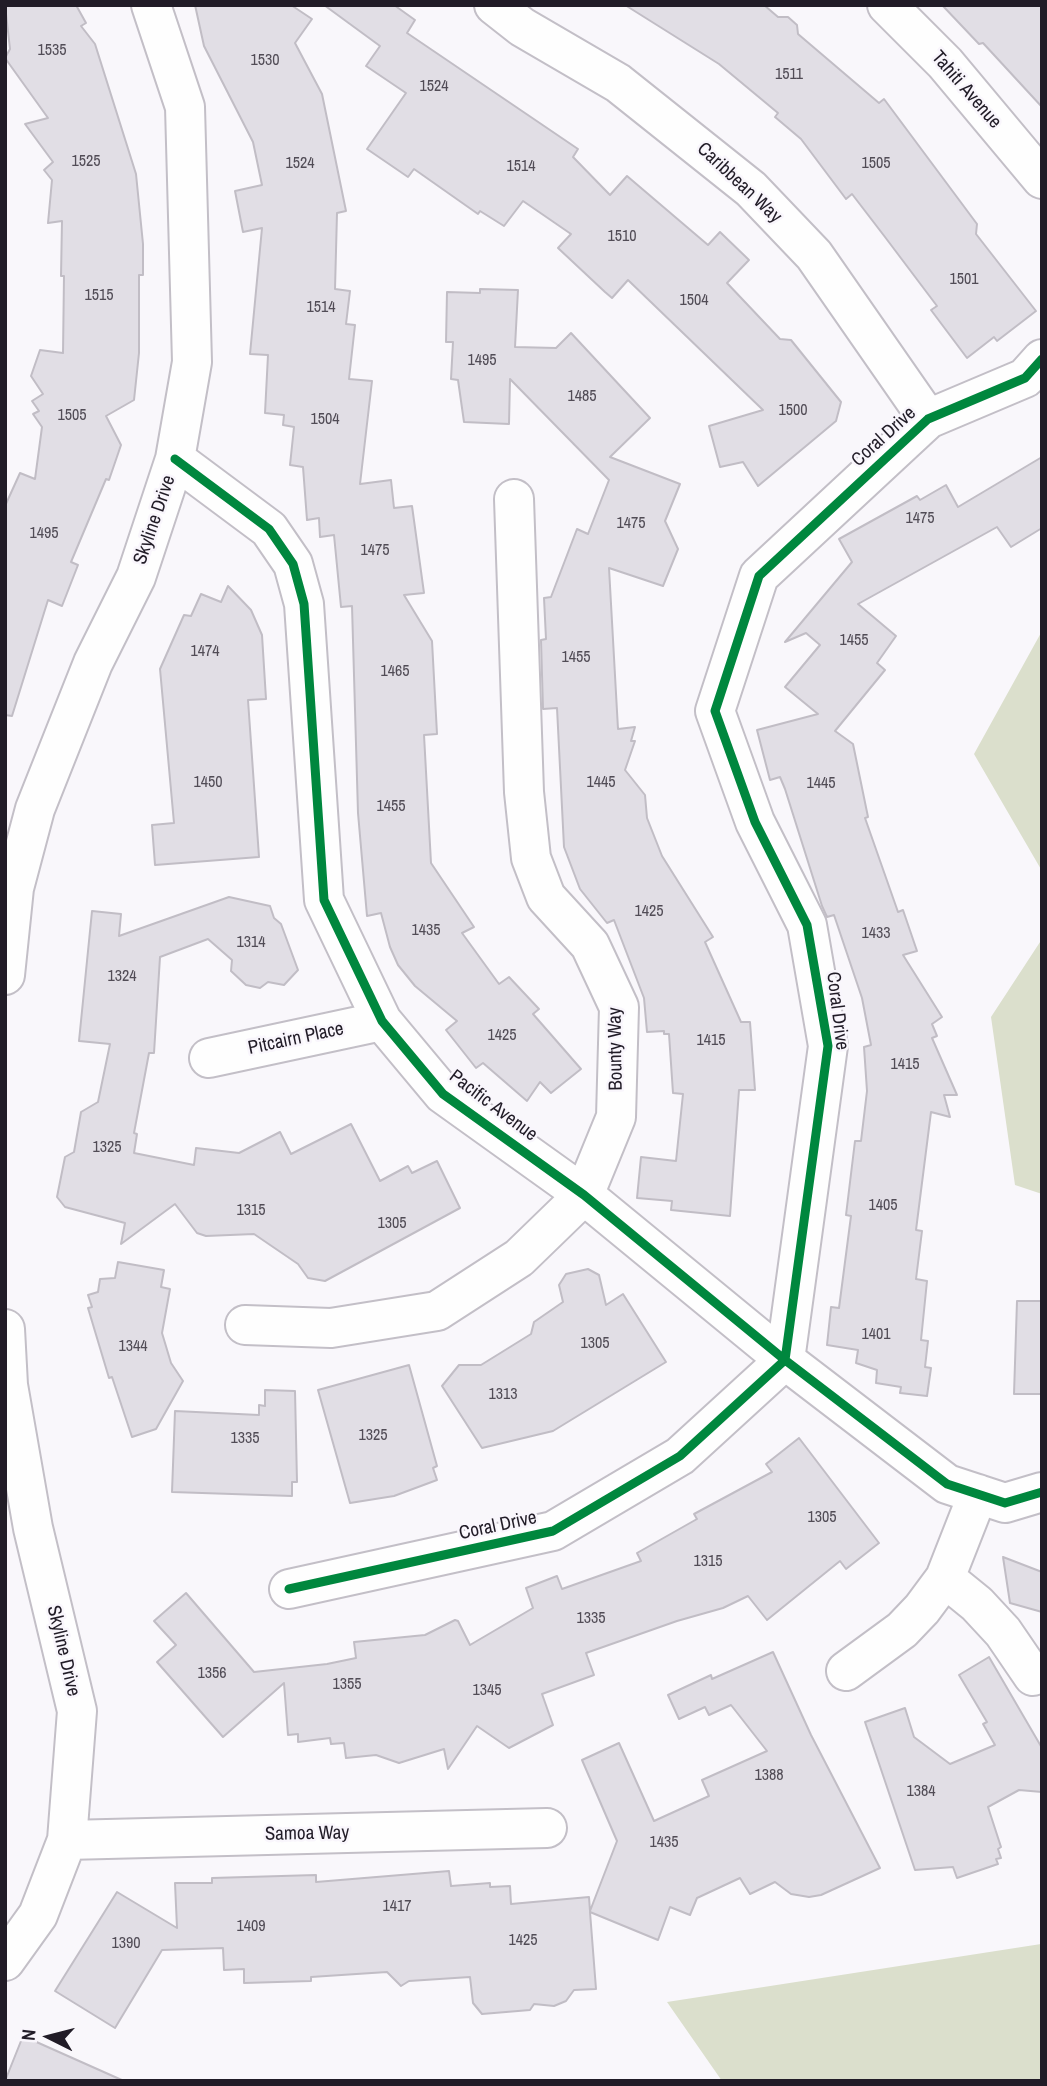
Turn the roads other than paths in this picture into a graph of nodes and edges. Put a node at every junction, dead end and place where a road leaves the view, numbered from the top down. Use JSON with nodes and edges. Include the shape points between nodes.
{"nodes":[{"id":1,"x":151,"y":5,"type":"edge"},
{"id":2,"x":494,"y":5,"type":"edge"},
{"id":3,"x":887,"y":5,"type":"edge"},
{"id":4,"x":1042,"y":179,"type":"edge"},
{"id":5,"x":1042,"y":359,"type":"edge"},
{"id":6,"x":928,"y":419,"type":"junction"},
{"id":7,"x":175,"y":459,"type":"junction"},
{"id":8,"x":514,"y":499,"type":"dead end"},
{"id":9,"x":5,"y":975,"type":"edge"},
{"id":10,"x":383,"y":1021,"type":"junction"},
{"id":11,"x":209,"y":1058,"type":"dead end"},
{"id":12,"x":584,"y":1195,"type":"junction"},
{"id":13,"x":245,"y":1325,"type":"dead end"},
{"id":14,"x":5,"y":1329,"type":"edge"},
{"id":15,"x":785,"y":1360,"type":"junction"},
{"id":16,"x":1042,"y":1492,"type":"edge"},
{"id":17,"x":978,"y":1494,"type":"junction"},
{"id":18,"x":945,"y":1578,"type":"junction"},
{"id":19,"x":289,"y":1589,"type":"dead end"},
{"id":20,"x":846,"y":1671,"type":"dead end"},
{"id":21,"x":1033,"y":1676,"type":"dead end"},
{"id":22,"x":547,"y":1828,"type":"dead end"},
{"id":23,"x":68,"y":1840,"type":"junction"},
{"id":24,"x":5,"y":1961,"type":"edge"}],
"edges":[{"from":1,"to":7,"type":"street","name":"Skyline Drive","via":[[185,107],[192,362]]},
{"from":2,"to":6,"type":"street","name":"Caribbean Way","via":[[522,27],[618,83],[751,189],[814,255]]},
{"from":3,"to":4,"type":"street","name":"Tahiti Avenue","via":[[945,63]]},
{"from":5,"to":6,"type":"street","name":"Coral Drive","via":[[1026,378]]},
{"from":6,"to":15,"type":"street","name":"Coral Drive","via":[[759,576],[715,711],[755,822],[807,925],[828,1046]]},
{"from":7,"to":9,"type":"street","name":"Skyline Drive","via":[[136,577],[93,663],[35,809],[14,888]]},
{"from":7,"to":10,"type":"street","name":"Pacific Avenue","via":[[269,528],[293,564],[304,604],[324,900]]},
{"from":8,"to":12,"type":"street","name":"Bounty Way","via":[[524,792],[531,858],[546,897],[590,944],[619,1007],[616,1117]]},
{"from":10,"to":11,"type":"street","name":"Pitcairn Place"},
{"from":10,"to":12,"type":"street","name":"Pacific Avenue","via":[[443,1094]]},
{"from":12,"to":13,"type":"street","name":"Bounty Way","via":[[519,1258],[437,1311],[331,1328]]},
{"from":12,"to":15,"type":"street","name":"Pacific Avenue"},
{"from":14,"to":23,"type":"street","name":"Skyline Drive","via":[[8,1385],[33,1528],[78,1711]]},
{"from":15,"to":17,"type":"street","name":"Pacific Avenue","via":[[947,1484]]},
{"from":15,"to":19,"type":"street","name":"Coral Drive","via":[[680,1456],[553,1531]]},
{"from":16,"to":17,"type":"street","name":"Pacific Avenue","via":[[1005,1503]]},
{"from":17,"to":18,"type":"street"},
{"from":18,"to":20,"type":"street","via":[[902,1630]]},
{"from":18,"to":21,"type":"street","via":[[1003,1632]]},
{"from":22,"to":23,"type":"street","name":"Samoa Way"},
{"from":23,"to":24,"type":"street","name":"Skyline Drive","via":[[38,1915]]}]}
